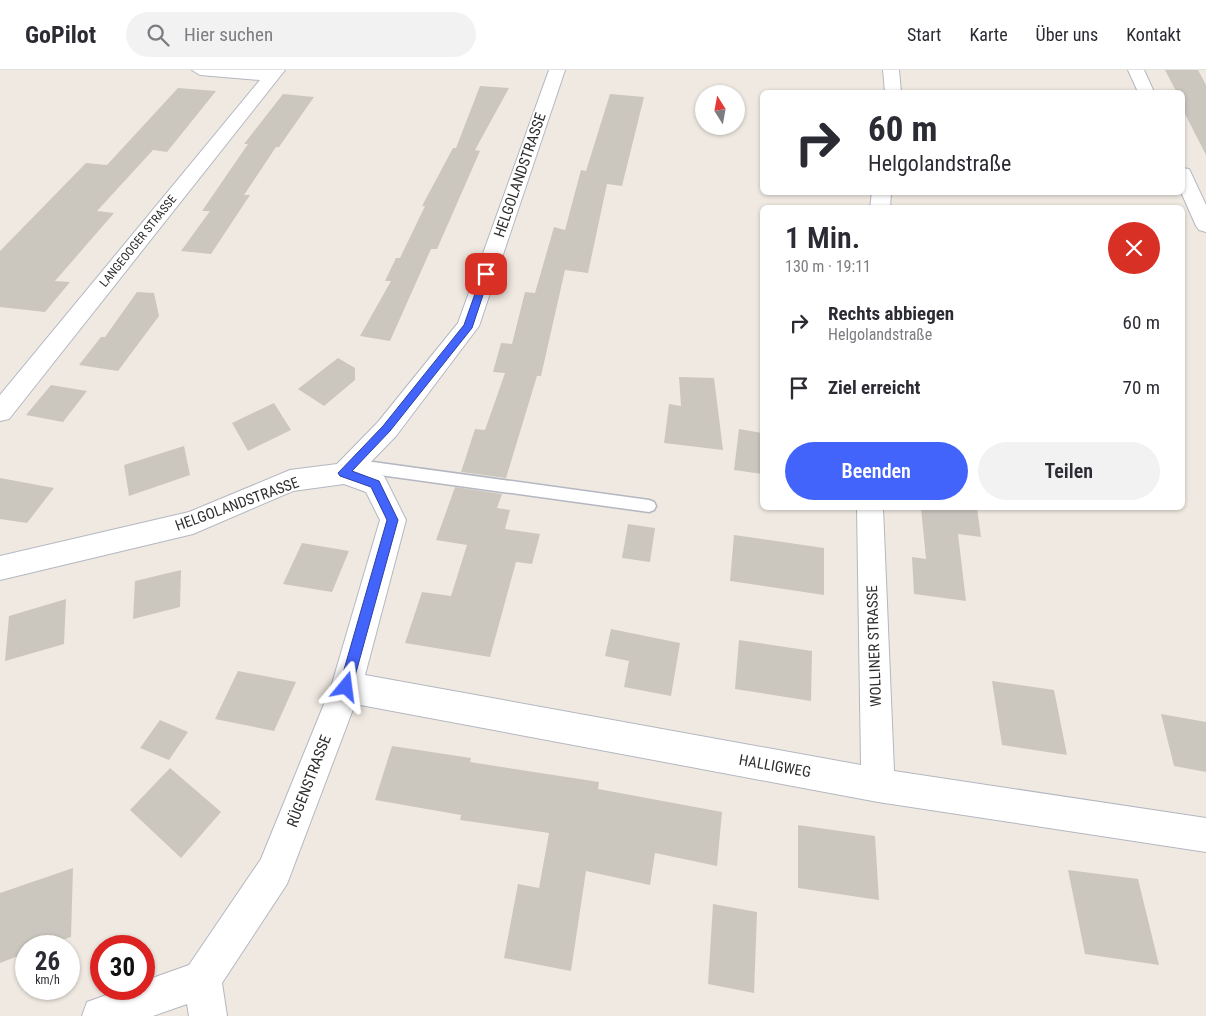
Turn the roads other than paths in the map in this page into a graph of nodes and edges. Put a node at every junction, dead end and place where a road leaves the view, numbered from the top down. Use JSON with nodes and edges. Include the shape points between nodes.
{"nodes":[{"id":1,"x":200,"y":70,"type":"edge"},
{"id":2,"x":557,"y":70,"type":"edge"},
{"id":3,"x":892,"y":70,"type":"edge"},
{"id":4,"x":1136,"y":70,"type":"edge"},
{"id":5,"x":274,"y":73,"type":"edge"},
{"id":6,"x":893,"y":90,"type":"edge"},
{"id":7,"x":1145,"y":90,"type":"edge"},
{"id":8,"x":1185,"y":180,"type":"edge"},
{"id":9,"x":1206,"y":226,"type":"edge"},
{"id":10,"x":0,"y":412,"type":"edge"},
{"id":11,"x":348,"y":469,"type":"junction"},
{"id":12,"x":649,"y":506,"type":"dead end"},
{"id":13,"x":870,"y":510,"type":"edge"},
{"id":14,"x":0,"y":568,"type":"edge"},
{"id":15,"x":346,"y":687,"type":"junction"},
{"id":16,"x":878,"y":785,"type":"junction"},
{"id":17,"x":1206,"y":835,"type":"edge"},
{"id":18,"x":202,"y":980,"type":"junction"},
{"id":19,"x":101,"y":1016,"type":"edge"},
{"id":20,"x":208,"y":1016,"type":"edge"}],
"edges":[{"from":1,"to":5,"type":"street"},
{"from":2,"to":11,"type":"street","name":"HELGOLANDSTRASSE","via":[[468,326],[387,429]]},
{"from":3,"to":6,"type":"street"},
{"from":4,"to":7,"type":"street"},
{"from":5,"to":10,"type":"street","name":"LANGEOOGER STRASSE"},
{"from":8,"to":9,"type":"street"},
{"from":11,"to":12,"type":"lane"},
{"from":11,"to":14,"type":"street","name":"HELGOLANDSTRASSE","via":[[290,481],[193,523]]},
{"from":11,"to":15,"type":"street","name":"RÜGENSTRASSE","via":[[375,484],[393,520]]},
{"from":13,"to":16,"type":"street","name":"WOLLINER STRASSE"},
{"from":15,"to":16,"type":"street","name":"HALLIGWEG"},
{"from":15,"to":18,"type":"street","name":"RÜGENSTRASSE","via":[[274,872]]},
{"from":16,"to":17,"type":"street","name":"HALLIGWEG"},
{"from":18,"to":19,"type":"street"},
{"from":18,"to":20,"type":"street"}]}
